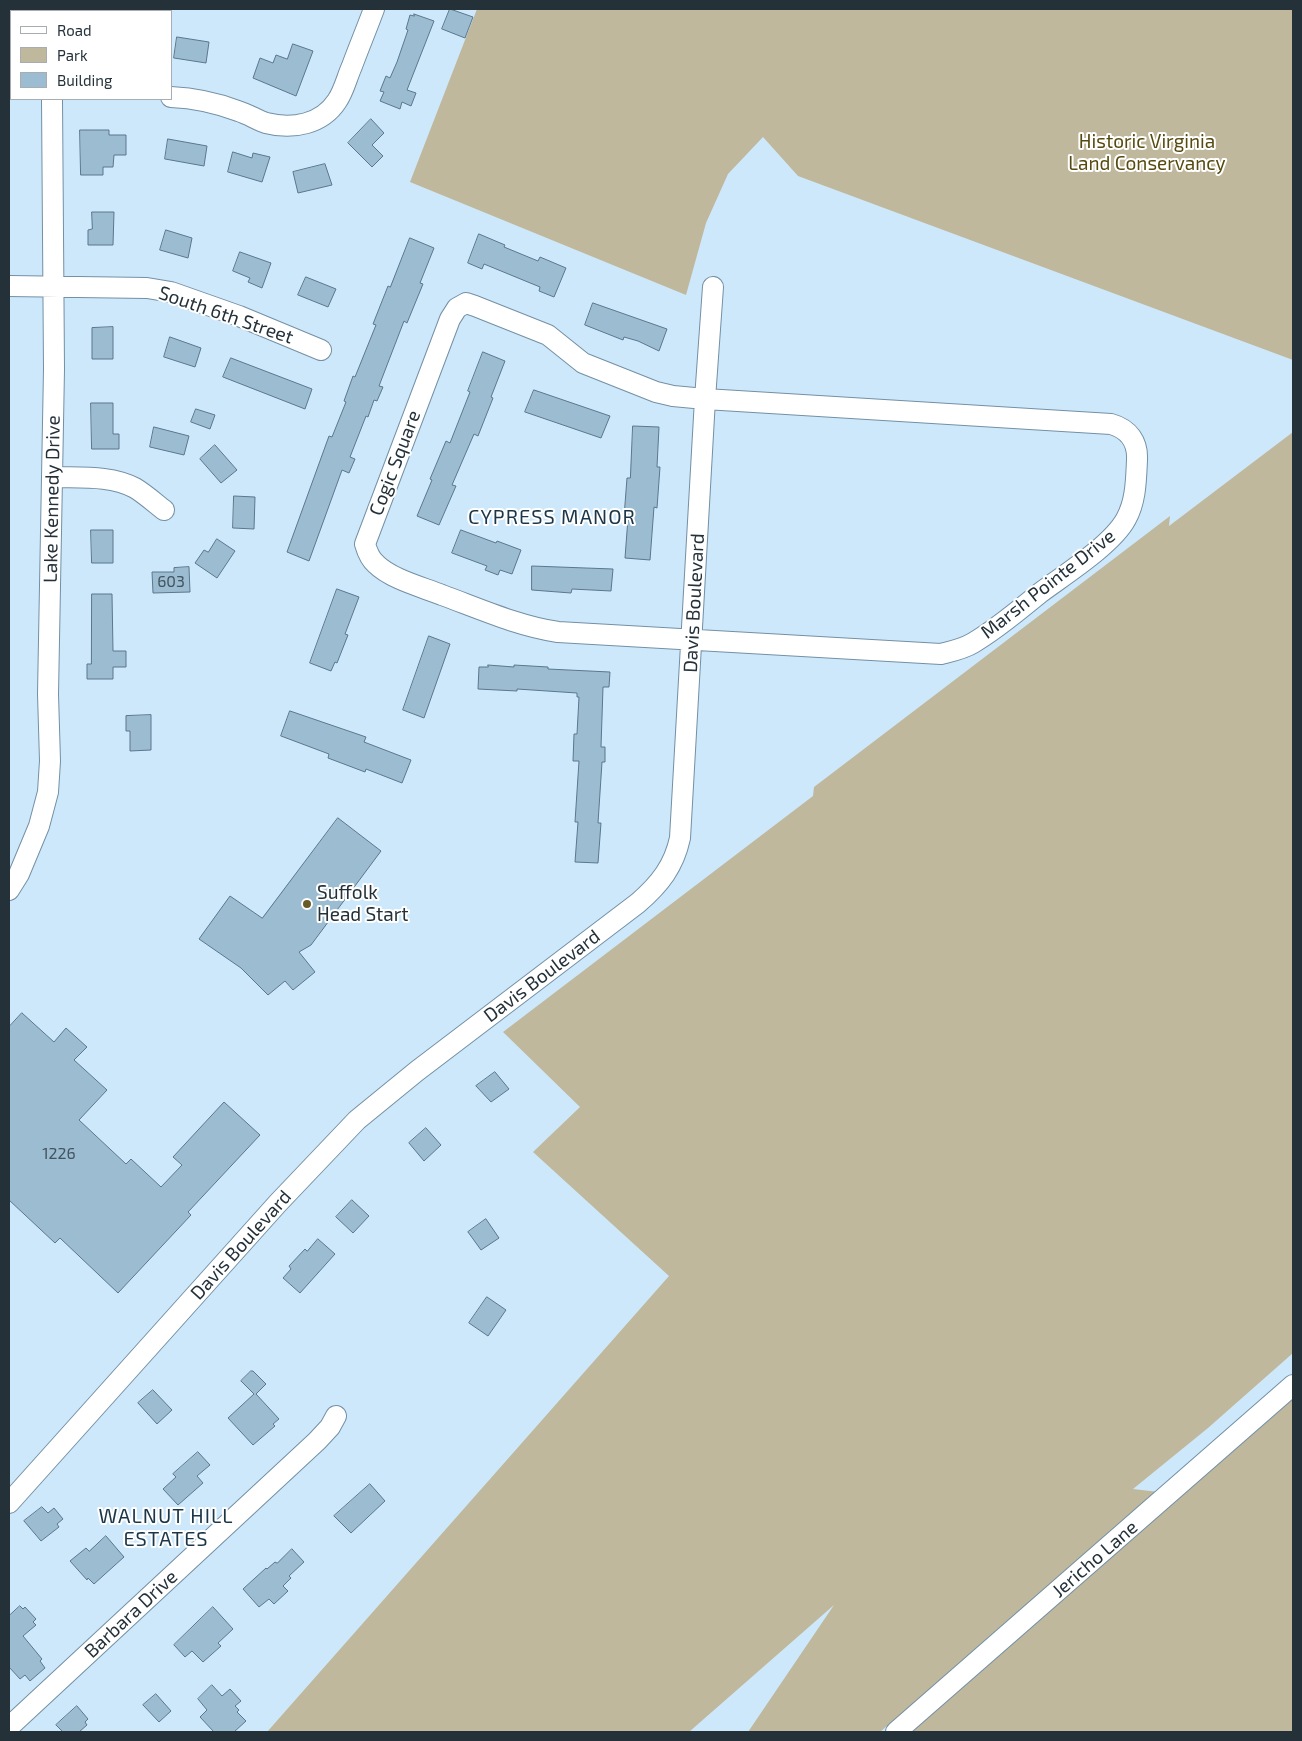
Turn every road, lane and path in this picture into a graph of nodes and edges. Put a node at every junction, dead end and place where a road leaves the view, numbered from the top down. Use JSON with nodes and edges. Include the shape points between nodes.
{"nodes":[{"id":1,"x":374,"y":9,"type":"edge"},
{"id":2,"x":172,"y":97,"type":"edge"},
{"id":3,"x":52,"y":100,"type":"edge"},
{"id":4,"x":9,"y":286,"type":"edge"},
{"id":5,"x":54,"y":286,"type":"junction"},
{"id":6,"x":713,"y":287,"type":"dead end"},
{"id":7,"x":321,"y":350,"type":"dead end"},
{"id":8,"x":705,"y":399,"type":"junction"},
{"id":9,"x":53,"y":477,"type":"junction"},
{"id":10,"x":164,"y":510,"type":"dead end"},
{"id":11,"x":692,"y":640,"type":"junction"},
{"id":12,"x":9,"y":890,"type":"edge"},
{"id":13,"x":1293,"y":1385,"type":"edge"},
{"id":14,"x":336,"y":1416,"type":"dead end"},
{"id":15,"x":9,"y":1503,"type":"edge"},
{"id":16,"x":9,"y":1727,"type":"edge"},
{"id":17,"x":896,"y":1732,"type":"edge"}],
"edges":[{"from":1,"to":2,"type":"street","via":[[338,100],[314,122],[284,126],[212,103]]},
{"from":3,"to":5,"type":"street","name":"Lake Kennedy Drive"},
{"from":4,"to":5,"type":"street","name":"South 6th Street"},
{"from":5,"to":7,"type":"street","name":"South 6th Street","via":[[147,288],[171,292]]},
{"from":5,"to":9,"type":"street","name":"Lake Kennedy Drive"},
{"from":6,"to":8,"type":"street","name":"Davis Boulevard"},
{"from":8,"to":11,"type":"street","name":"Davis Boulevard"},
{"from":8,"to":11,"type":"street","name":"Cogic Square","via":[[656,392],[583,363],[548,335],[471,304],[462,304],[450,319],[365,544],[375,564],[385,571],[520,624],[558,632]]},
{"from":8,"to":11,"type":"street","name":"Marsh Pointe Drive","via":[[1111,424],[1125,430],[1135,442],[1136,482],[1126,520],[1110,538],[988,634],[957,650],[925,654]]},
{"from":9,"to":10,"type":"street","via":[[120,482],[136,489]]},
{"from":9,"to":12,"type":"street","name":"Lake Kennedy Drive","via":[[48,792],[39,826]]},
{"from":11,"to":15,"type":"street","name":"Davis Boulevard","via":[[680,838],[670,868],[661,880],[638,903],[357,1120],[278,1203]]},
{"from":13,"to":17,"type":"street","name":"Jericho Lane"},
{"from":14,"to":16,"type":"street","name":"Barbara Drive","via":[[317,1441]]}]}
